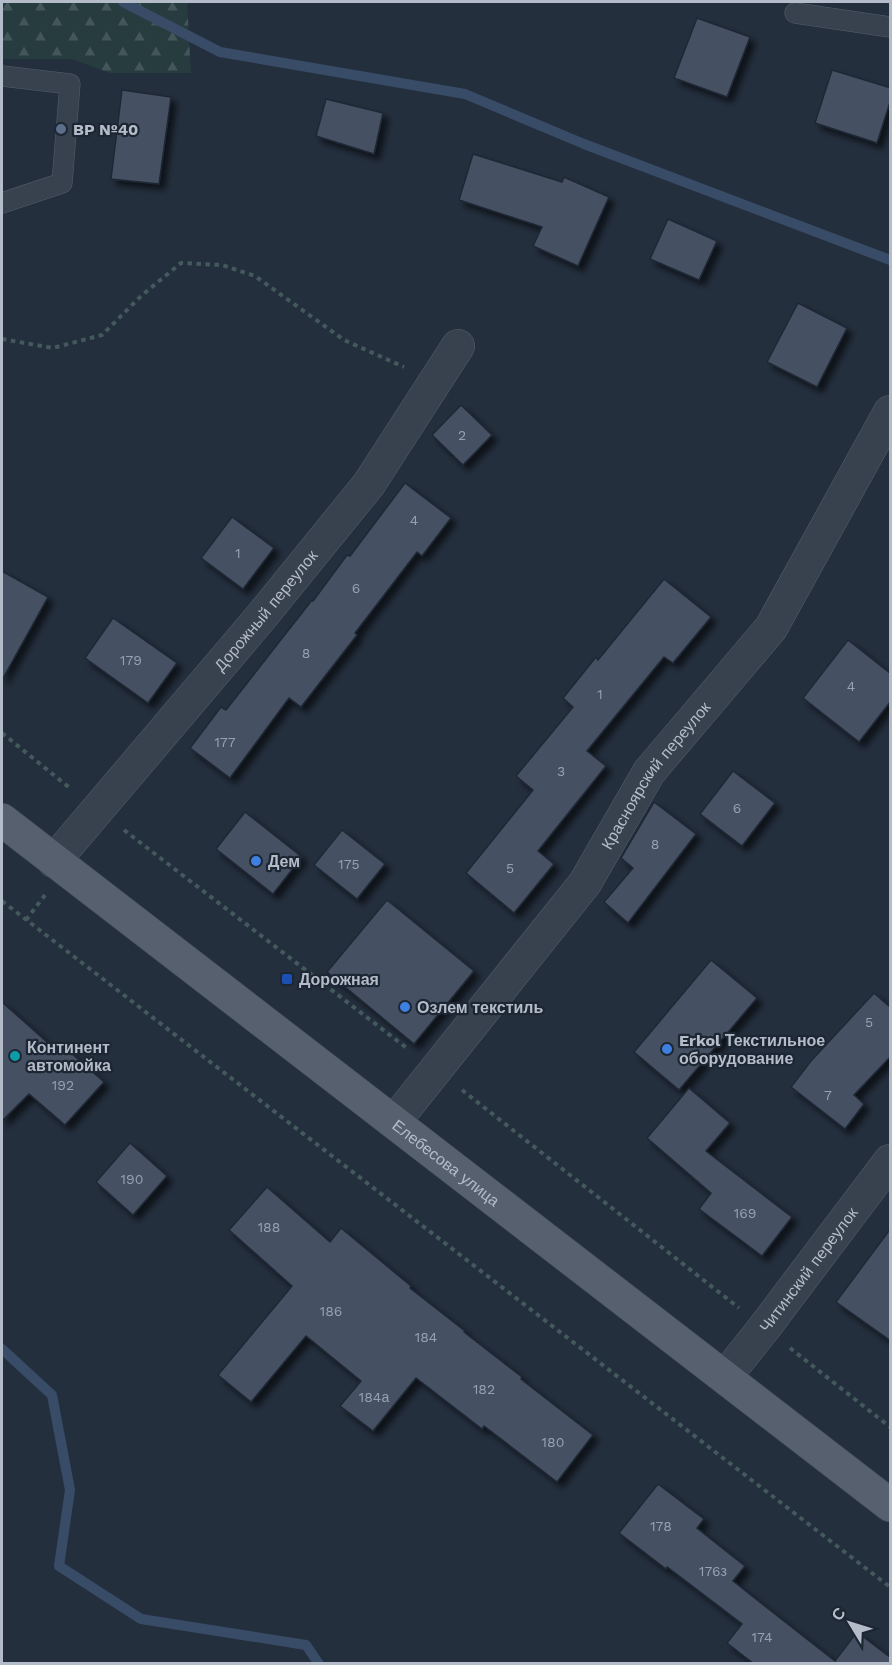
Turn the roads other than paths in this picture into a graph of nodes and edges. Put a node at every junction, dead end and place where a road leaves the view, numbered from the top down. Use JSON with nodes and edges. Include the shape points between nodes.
{"nodes":[{"id":1,"x":795,"y":13,"type":"dead end"},
{"id":2,"x":891,"y":27,"type":"edge"},
{"id":3,"x":2,"y":76,"type":"edge"},
{"id":4,"x":2,"y":203,"type":"edge"},
{"id":5,"x":458,"y":346,"type":"dead end"},
{"id":6,"x":891,"y":412,"type":"edge"},
{"id":7,"x":2,"y":820,"type":"edge"},
{"id":8,"x":54,"y":861,"type":"junction"},
{"id":9,"x":394,"y":1122,"type":"junction"},
{"id":10,"x":891,"y":1161,"type":"edge"},
{"id":11,"x":725,"y":1377,"type":"junction"},
{"id":12,"x":891,"y":1505,"type":"edge"}],
"edges":[{"from":1,"to":2,"type":"lane"},
{"from":3,"to":4,"type":"lane","via":[[70,84],[62,183]]},
{"from":5,"to":8,"type":"street","name":"Дорожный переулок","via":[[369,483]]},
{"from":6,"to":9,"type":"street","name":"Красноярский переулок","via":[[771,628],[649,772],[585,883]]},
{"from":7,"to":8,"type":"main road","name":"Елебесова улица"},
{"from":8,"to":9,"type":"main road","name":"Елебесова улица"},
{"from":9,"to":11,"type":"main road","name":"Елебесова улица"},
{"from":10,"to":11,"type":"street","name":"Читинский переулок"},
{"from":11,"to":12,"type":"main road","name":"Елебесова улица"}]}
